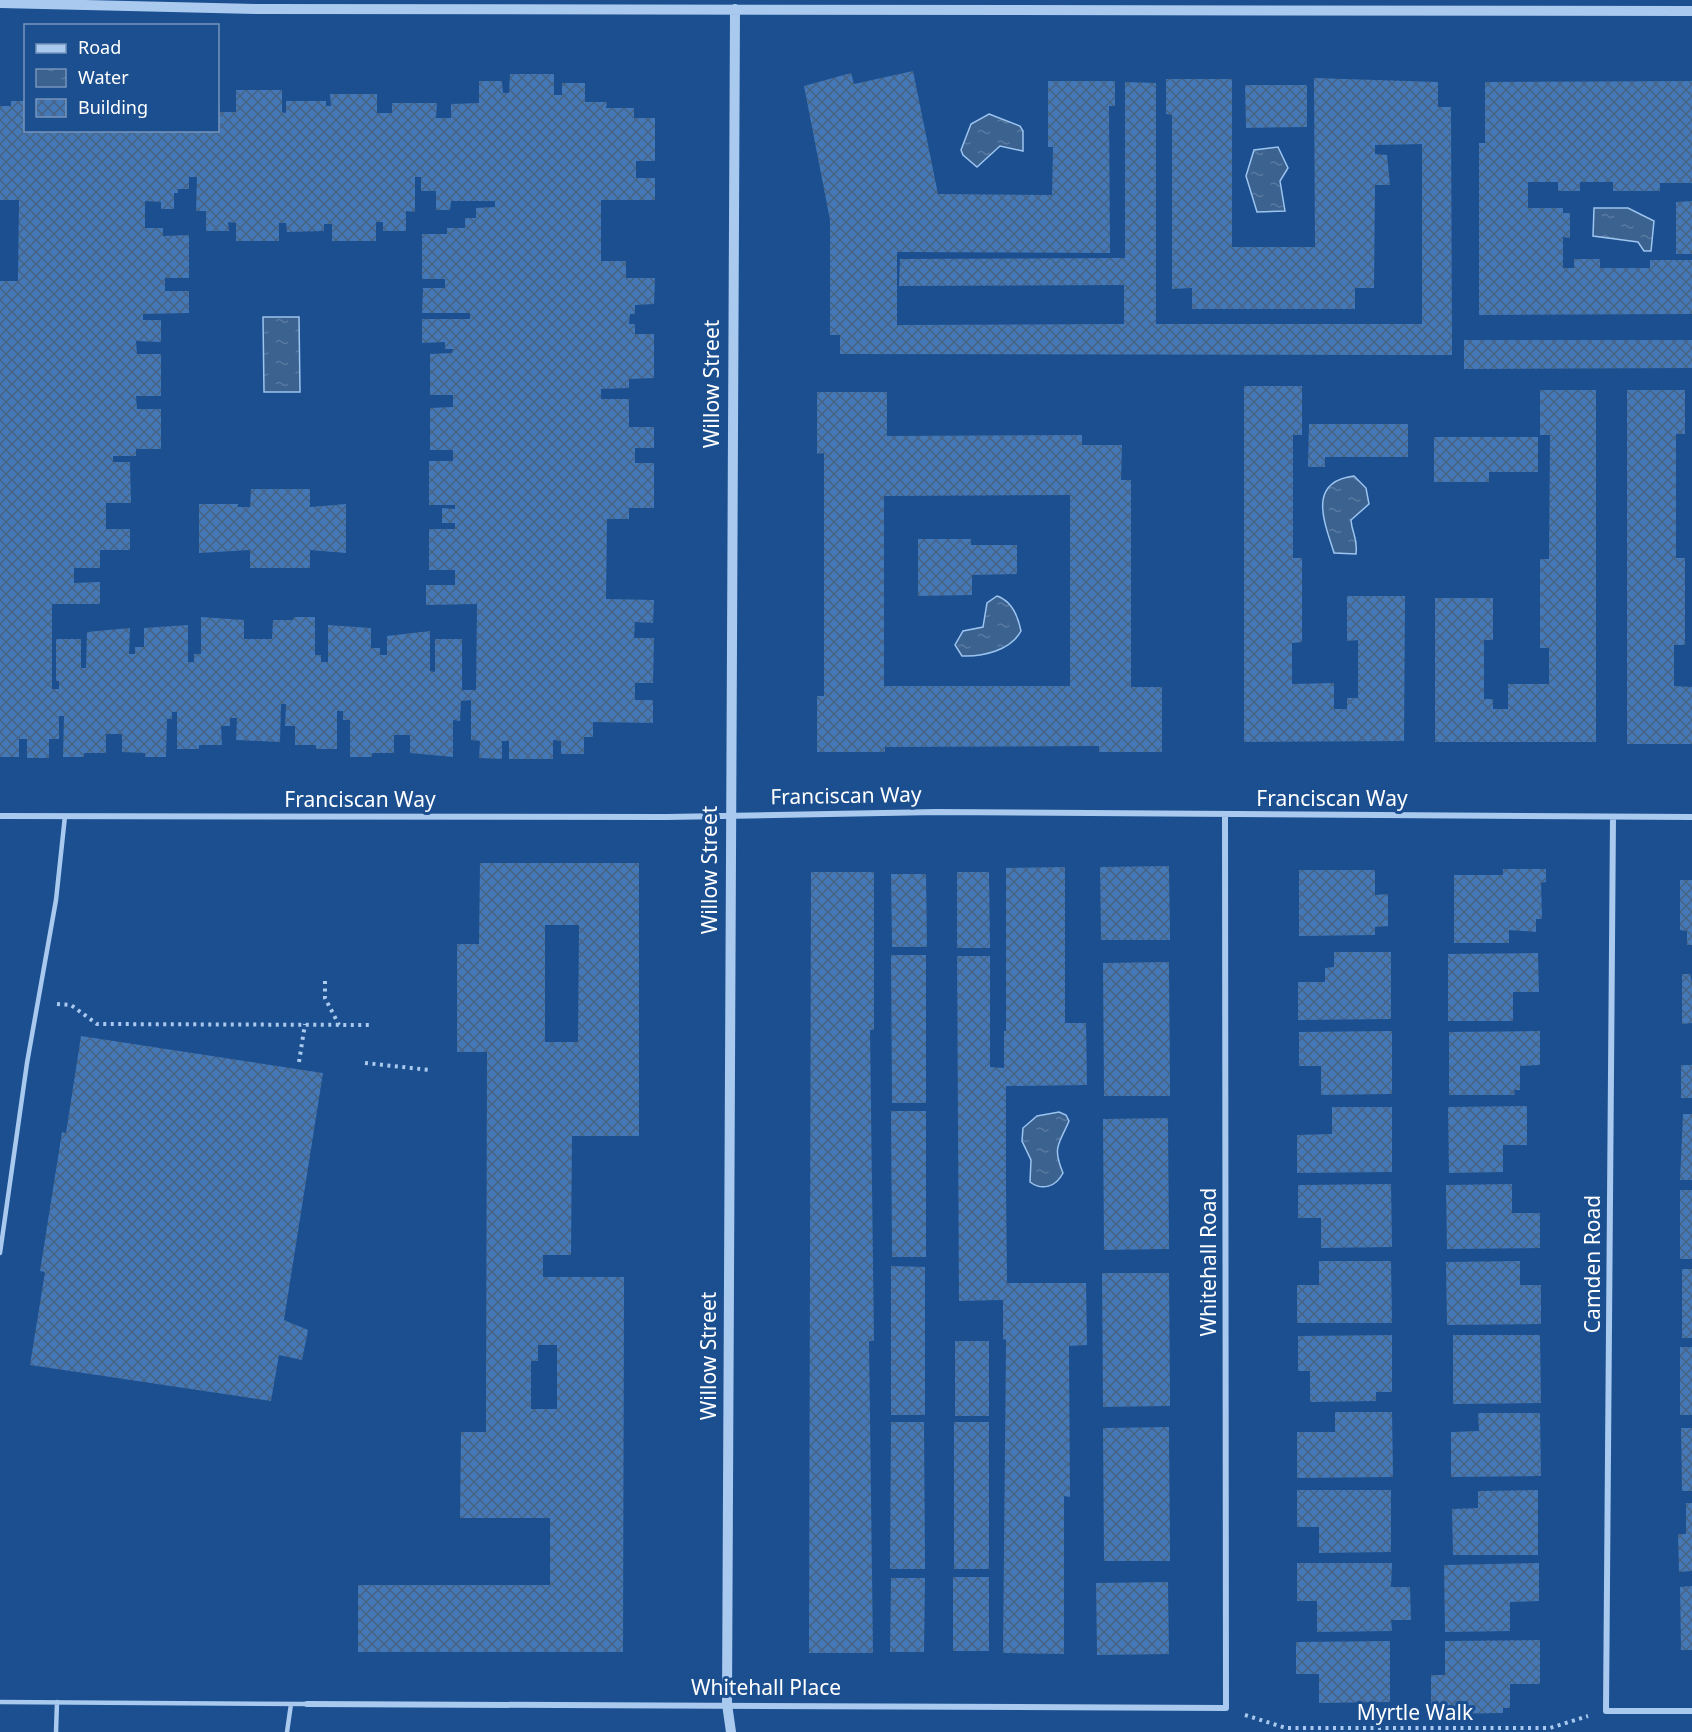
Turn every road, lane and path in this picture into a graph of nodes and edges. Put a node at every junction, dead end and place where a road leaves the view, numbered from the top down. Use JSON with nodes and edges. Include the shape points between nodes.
{"nodes":[{"id":1,"x":0,"y":3,"type":"edge"},
{"id":2,"x":735,"y":9,"type":"junction"},
{"id":3,"x":1692,"y":11,"type":"edge"},
{"id":4,"x":730,"y":815,"type":"junction"},
{"id":5,"x":1225,"y":815,"type":"junction"},
{"id":6,"x":0,"y":816,"type":"edge"},
{"id":7,"x":65,"y":816,"type":"junction"},
{"id":8,"x":1613,"y":817,"type":"junction"},
{"id":9,"x":1692,"y":817,"type":"edge"},
{"id":10,"x":325,"y":981,"type":"dead end"},
{"id":11,"x":38,"y":1003,"type":"junction"},
{"id":12,"x":304,"y":1024,"type":"junction"},
{"id":13,"x":339,"y":1024,"type":"junction"},
{"id":14,"x":371,"y":1025,"type":"dead end"},
{"id":15,"x":299,"y":1062,"type":"dead end"},
{"id":16,"x":365,"y":1063,"type":"dead end"},
{"id":17,"x":430,"y":1070,"type":"dead end"},
{"id":18,"x":0,"y":1253,"type":"edge"},
{"id":19,"x":0,"y":1702,"type":"edge"},
{"id":20,"x":57,"y":1702,"type":"junction"},
{"id":21,"x":291,"y":1704,"type":"junction"},
{"id":22,"x":307,"y":1704,"type":"joint"},
{"id":23,"x":727,"y":1704,"type":"junction"},
{"id":24,"x":1226,"y":1708,"type":"junction"},
{"id":25,"x":1606,"y":1711,"type":"junction"},
{"id":26,"x":1692,"y":1711,"type":"edge"},
{"id":27,"x":56,"y":1732,"type":"edge"},
{"id":28,"x":287,"y":1732,"type":"edge"},
{"id":29,"x":731,"y":1732,"type":"edge"}],
"edges":[{"from":1,"to":2,"type":"street","via":[[256,9]]},
{"from":2,"to":3,"type":"street"},
{"from":2,"to":4,"type":"street","name":"Willow Street"},
{"from":4,"to":5,"type":"street","name":"Franciscan Way"},
{"from":4,"to":7,"type":"street","name":"Franciscan Way"},
{"from":4,"to":23,"type":"street","name":"Willow Street"},
{"from":5,"to":8,"type":"street","name":"Franciscan Way"},
{"from":5,"to":24,"type":"street","name":"Whitehall Road"},
{"from":6,"to":7,"type":"street","name":"Franciscan Way"},
{"from":7,"to":11,"type":"lane","via":[[56,900]]},
{"from":8,"to":9,"type":"street","name":"Franciscan Way"},
{"from":8,"to":25,"type":"street","name":"Camden Road"},
{"from":10,"to":13,"type":"path","via":[[325,998]]},
{"from":11,"to":12,"type":"path","via":[[71,1005],[97,1024]]},
{"from":11,"to":18,"type":"lane"},
{"from":12,"to":13,"type":"path"},
{"from":12,"to":15,"type":"path"},
{"from":13,"to":14,"type":"path"},
{"from":16,"to":17,"type":"path"},
{"from":19,"to":20,"type":"lane"},
{"from":20,"to":21,"type":"lane"},
{"from":20,"to":27,"type":"lane"},
{"from":21,"to":22,"type":"lane"},
{"from":21,"to":28,"type":"lane"},
{"from":22,"to":23,"type":"street","name":"Whitehall Place"},
{"from":23,"to":24,"type":"street","name":"Whitehall Place"},
{"from":23,"to":29,"type":"street","name":"Willow Street"},
{"from":24,"to":25,"type":"path","name":"Myrtle Walk","via":[[1286,1728],[1550,1728]]},
{"from":25,"to":26,"type":"street"}]}
